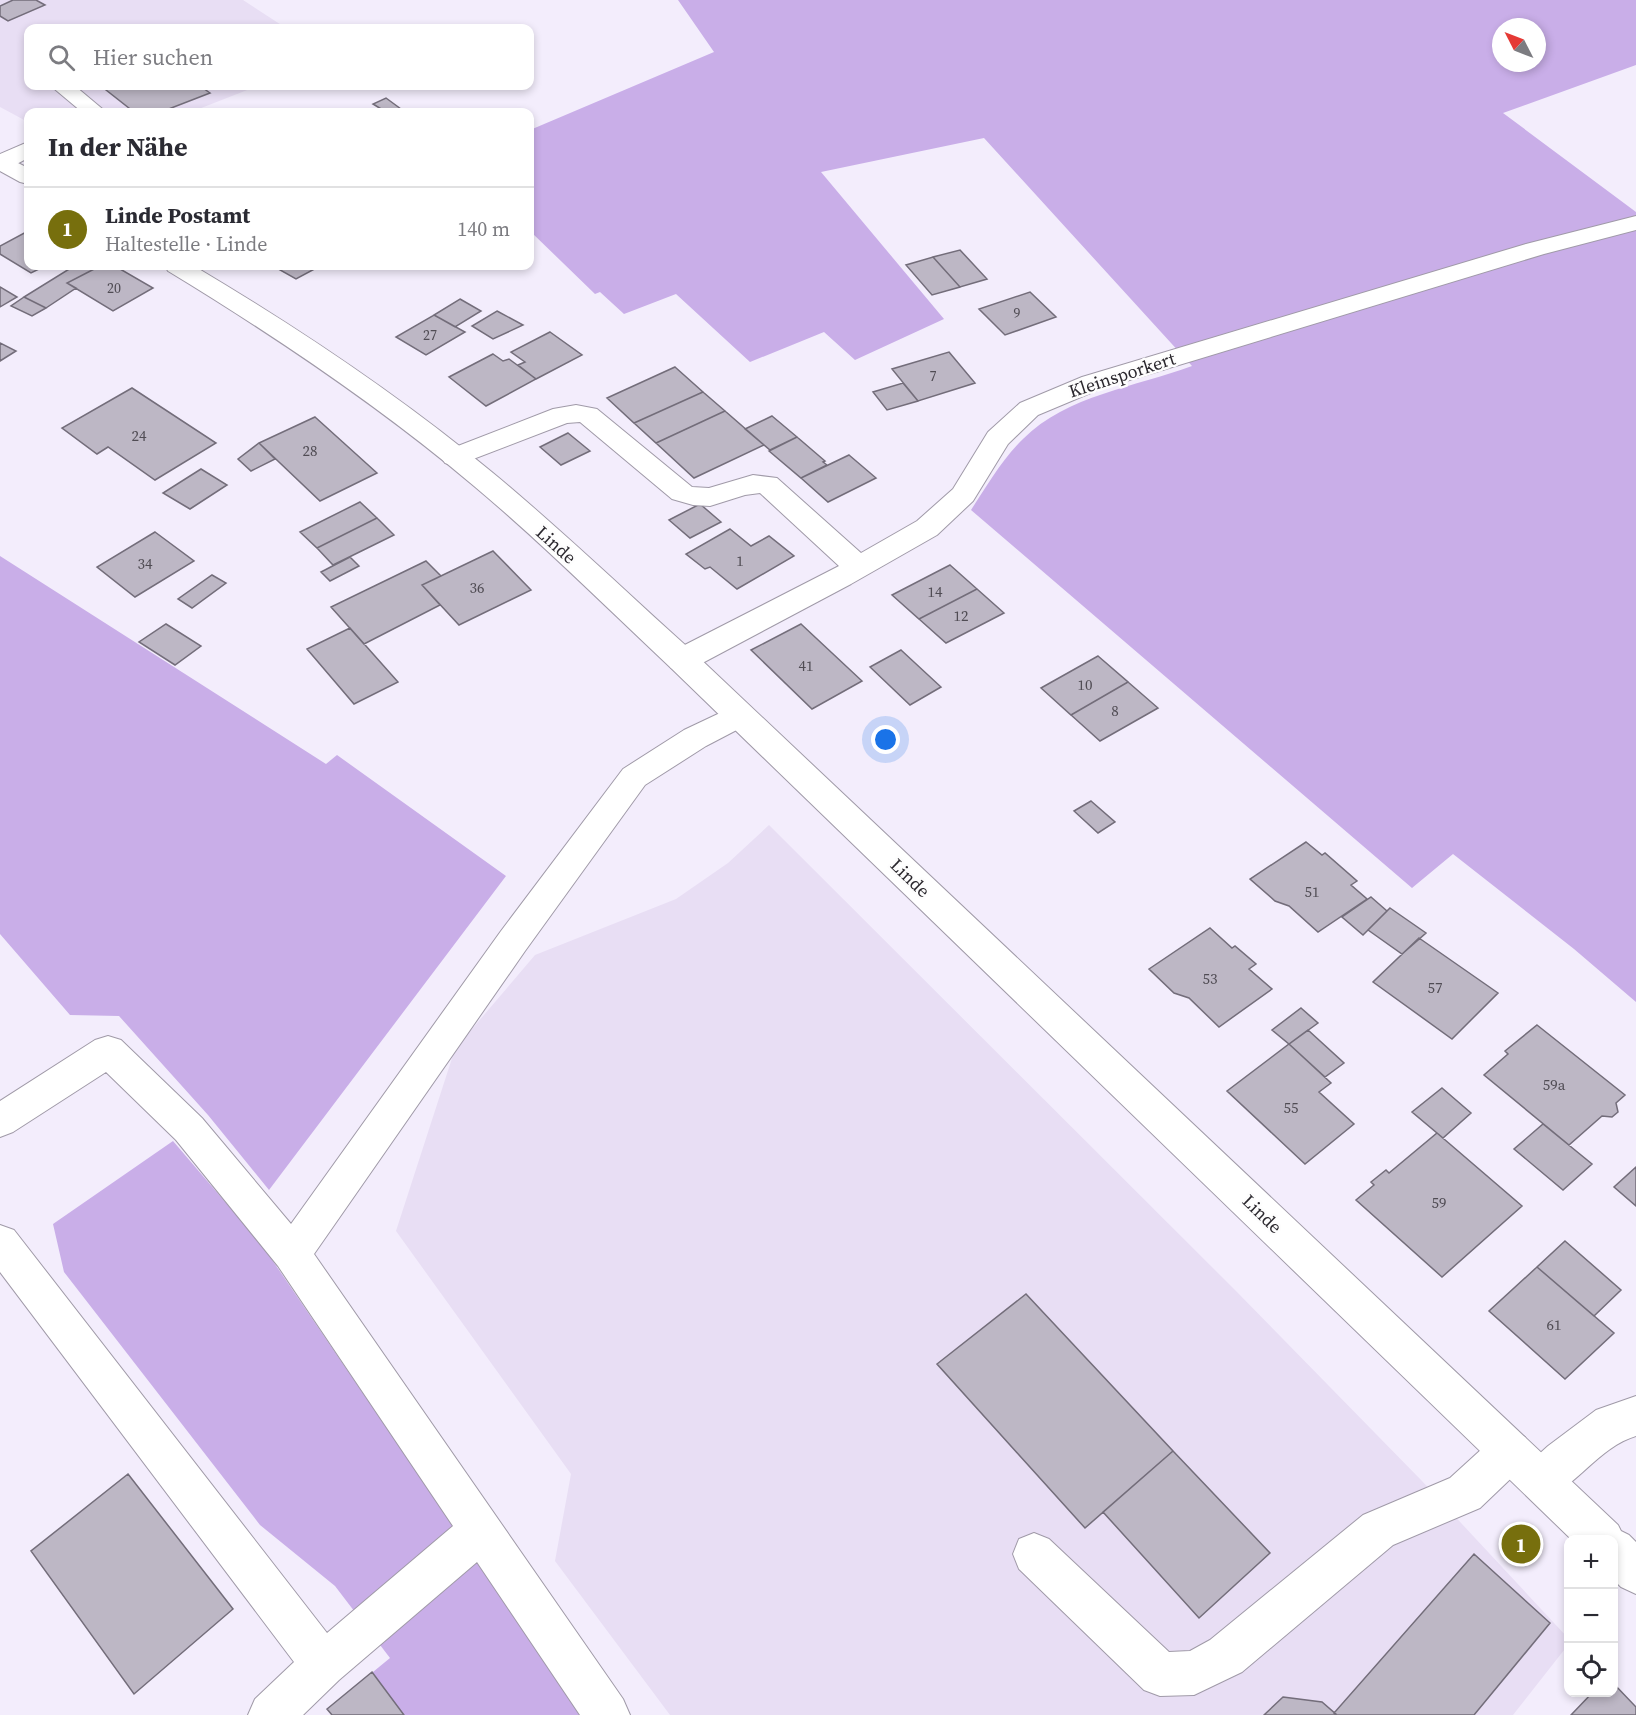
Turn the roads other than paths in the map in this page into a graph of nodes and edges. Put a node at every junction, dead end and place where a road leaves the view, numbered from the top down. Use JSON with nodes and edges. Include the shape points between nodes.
{"nodes":[{"id":1,"x":67,"y":90,"type":"edge"},
{"id":2,"x":90,"y":108,"type":"edge"},
{"id":3,"x":24,"y":151,"type":"edge"},
{"id":4,"x":1,"y":161,"type":"edge"},
{"id":5,"x":24,"y":175,"type":"edge"},
{"id":6,"x":1636,"y":223,"type":"edge"},
{"id":7,"x":183,"y":270,"type":"edge"},
{"id":8,"x":454,"y":457,"type":"junction"},
{"id":9,"x":858,"y":567,"type":"junction"},
{"id":10,"x":682,"y":660,"type":"junction"},
{"id":11,"x":739,"y":715,"type":"junction"},
{"id":12,"x":6,"y":1107,"type":"edge"},
{"id":13,"x":0,"y":1242,"type":"edge"},
{"id":14,"x":292,"y":1254,"type":"junction"},
{"id":15,"x":1636,"y":1416,"type":"edge"},
{"id":16,"x":1510,"y":1451,"type":"junction"},
{"id":17,"x":1542,"y":1480,"type":"junction"},
{"id":18,"x":480,"y":1531,"type":"junction"},
{"id":19,"x":1599,"y":1535,"type":"edge"},
{"id":20,"x":1034,"y":1554,"type":"dead end"},
{"id":21,"x":1618,"y":1554,"type":"edge"},
{"id":22,"x":1636,"y":1572,"type":"edge"},
{"id":23,"x":323,"y":1664,"type":"junction"},
{"id":24,"x":271,"y":1715,"type":"edge"},
{"id":25,"x":607,"y":1715,"type":"edge"}],
"edges":[{"from":1,"to":2,"type":"main road"},
{"from":3,"to":4,"type":"main road"},
{"from":4,"to":5,"type":"main road"},
{"from":6,"to":9,"type":"main road","name":"Kleinsporkert","via":[[1535,249],[1091,383],[1029,409],[998,438],[956,502],[927,528]]},
{"from":7,"to":8,"type":"main road","name":"Linde","via":[[298,342]]},
{"from":8,"to":9,"type":"main road","via":[[562,415],[588,415],[682,493],[699,499],[721,496],[747,485],[767,484]]},
{"from":8,"to":10,"type":"main road","name":"Linde"},
{"from":9,"to":10,"type":"main road","name":"Kleinsporkert"},
{"from":10,"to":11,"type":"main road","name":"Linde"},
{"from":11,"to":14,"type":"main road","via":[[634,777]]},
{"from":11,"to":16,"type":"main road","name":"Linde"},
{"from":12,"to":14,"type":"main road","via":[[108,1051],[189,1129]]},
{"from":13,"to":23,"type":"main road"},
{"from":14,"to":18,"type":"main road"},
{"from":15,"to":17,"type":"main road","via":[[1610,1424]]},
{"from":16,"to":17,"type":"main road","name":"Linde"},
{"from":16,"to":20,"type":"main road","via":[[1465,1493],[1378,1530],[1226,1656],[1194,1673],[1160,1674]]},
{"from":17,"to":19,"type":"main road","name":"Linde"},
{"from":18,"to":23,"type":"main road"},
{"from":18,"to":25,"type":"main road"},
{"from":21,"to":22,"type":"main road"},
{"from":23,"to":24,"type":"main road"}]}
